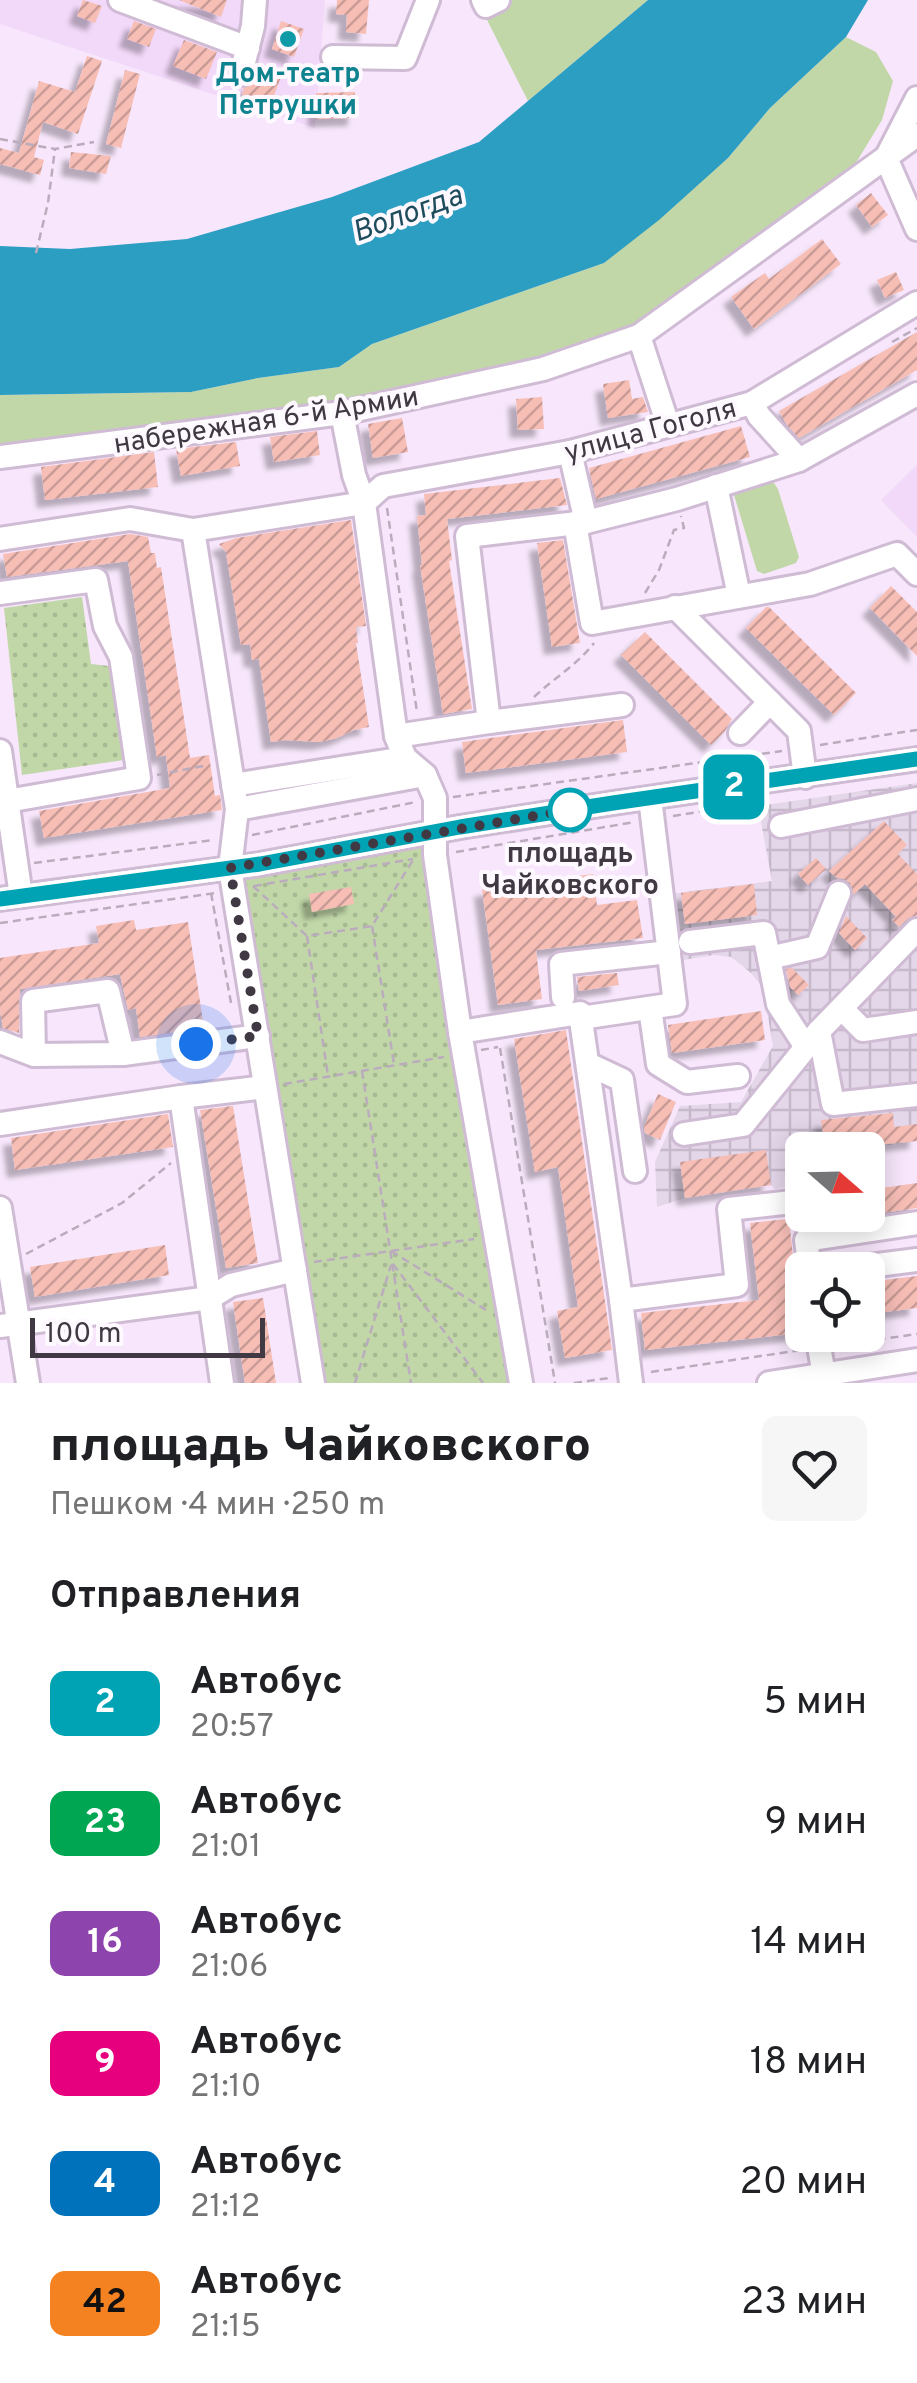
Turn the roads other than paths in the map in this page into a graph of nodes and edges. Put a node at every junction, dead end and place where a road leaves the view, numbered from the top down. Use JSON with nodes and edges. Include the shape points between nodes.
{"nodes":[{"id":1,"x":120,"y":0,"type":"edge"},
{"id":2,"x":255,"y":0,"type":"edge"},
{"id":3,"x":428,"y":0,"type":"edge"},
{"id":4,"x":482,"y":0,"type":"edge"},
{"id":5,"x":498,"y":0,"type":"edge"},
{"id":6,"x":248,"y":48,"type":"junction"},
{"id":7,"x":333,"y":58,"type":"dead end"},
{"id":8,"x":241,"y":74,"type":"dead end"},
{"id":9,"x":917,"y":98,"type":"edge"},
{"id":10,"x":917,"y":135,"type":"edge"},
{"id":11,"x":886,"y":158,"type":"junction"},
{"id":12,"x":917,"y":228,"type":"edge"},
{"id":13,"x":916,"y":306,"type":"edge"},
{"id":14,"x":639,"y":336,"type":"junction"},
{"id":15,"x":917,"y":394,"type":"edge"},
{"id":16,"x":752,"y":403,"type":"junction"},
{"id":17,"x":342,"y":413,"type":"junction"},
{"id":18,"x":668,"y":424,"type":"junction"},
{"id":19,"x":570,"y":452,"type":"junction"},
{"id":20,"x":0,"y":457,"type":"edge"},
{"id":21,"x":799,"y":460,"type":"junction"},
{"id":22,"x":716,"y":486,"type":"junction"},
{"id":23,"x":364,"y":503,"type":"junction"},
{"id":24,"x":581,"y":522,"type":"junction"},
{"id":25,"x":193,"y":530,"type":"junction"},
{"id":26,"x":0,"y":538,"type":"edge"},
{"id":27,"x":917,"y":574,"type":"edge"},
{"id":28,"x":0,"y":593,"type":"edge"},
{"id":29,"x":738,"y":596,"type":"junction"},
{"id":30,"x":675,"y":607,"type":"junction"},
{"id":31,"x":770,"y":702,"type":"junction"},
{"id":32,"x":622,"y":704,"type":"dead end"},
{"id":33,"x":489,"y":722,"type":"junction"},
{"id":34,"x":740,"y":733,"type":"dead end"},
{"id":35,"x":407,"y":742,"type":"junction"},
{"id":36,"x":0,"y":751,"type":"edge"},
{"id":37,"x":917,"y":760,"type":"edge"},
{"id":38,"x":426,"y":775,"type":"junction"},
{"id":39,"x":805,"y":777,"type":"junction"},
{"id":40,"x":233,"y":785,"type":"junction"},
{"id":41,"x":4,"y":789,"type":"edge"},
{"id":42,"x":917,"y":800,"type":"edge"},
{"id":43,"x":237,"y":809,"type":"junction"},
{"id":44,"x":651,"y":809,"type":"junction"},
{"id":45,"x":780,"y":826,"type":"dead end"},
{"id":46,"x":435,"y":832,"type":"junction"},
{"id":47,"x":230,"y":868,"type":"junction"},
{"id":48,"x":838,"y":893,"type":"dead end"},
{"id":49,"x":10,"y":898,"type":"edge"},
{"id":50,"x":917,"y":930,"type":"edge"},
{"id":51,"x":680,"y":947,"type":"junction"},
{"id":52,"x":769,"y":958,"type":"junction"},
{"id":53,"x":563,"y":997,"type":"dead end"},
{"id":54,"x":650,"y":1008,"type":"junction"},
{"id":55,"x":842,"y":1009,"type":"junction"},
{"id":56,"x":581,"y":1018,"type":"junction"},
{"id":57,"x":917,"y":1022,"type":"edge"},
{"id":58,"x":258,"y":1036,"type":"junction"},
{"id":59,"x":813,"y":1039,"type":"junction"},
{"id":60,"x":0,"y":1042,"type":"edge"},
{"id":61,"x":462,"y":1043,"type":"junction"},
{"id":62,"x":34,"y":1054,"type":"junction"},
{"id":63,"x":123,"y":1054,"type":"junction"},
{"id":64,"x":588,"y":1064,"type":"junction"},
{"id":65,"x":738,"y":1076,"type":"dead end"},
{"id":66,"x":265,"y":1088,"type":"junction"},
{"id":67,"x":917,"y":1095,"type":"edge"},
{"id":68,"x":181,"y":1097,"type":"junction"},
{"id":69,"x":0,"y":1124,"type":"edge"},
{"id":70,"x":684,"y":1134,"type":"dead end"},
{"id":71,"x":635,"y":1171,"type":"dead end"},
{"id":72,"x":785,"y":1203,"type":"edge"},
{"id":73,"x":0,"y":1208,"type":"edge"},
{"id":74,"x":917,"y":1223,"type":"edge"},
{"id":75,"x":805,"y":1232,"type":"edge"},
{"id":76,"x":806,"y":1240,"type":"junction"},
{"id":77,"x":808,"y":1252,"type":"edge"},
{"id":78,"x":917,"y":1260,"type":"edge"},
{"id":79,"x":885,"y":1264,"type":"edge"},
{"id":80,"x":295,"y":1270,"type":"junction"},
{"id":81,"x":210,"y":1298,"type":"junction"},
{"id":82,"x":621,"y":1300,"type":"junction"},
{"id":83,"x":6,"y":1322,"type":"edge"},
{"id":84,"x":820,"y":1352,"type":"edge"},
{"id":85,"x":917,"y":1360,"type":"edge"},
{"id":86,"x":824,"y":1375,"type":"junction"},
{"id":87,"x":868,"y":1375,"type":"edge"},
{"id":88,"x":631,"y":1379,"type":"edge"},
{"id":89,"x":28,"y":1383,"type":"edge"},
{"id":90,"x":222,"y":1383,"type":"edge"},
{"id":91,"x":314,"y":1383,"type":"edge"},
{"id":92,"x":521,"y":1383,"type":"edge"},
{"id":93,"x":769,"y":1383,"type":"edge"}],
"edges":[{"from":1,"to":6,"type":"street"},
{"from":2,"to":6,"type":"street"},
{"from":3,"to":7,"type":"street","via":[[404,58]]},
{"from":4,"to":5,"type":"street","via":[[486,6]]},
{"from":6,"to":8,"type":"street"},
{"from":9,"to":11,"type":"street","name":"набережная 6-й Армии"},
{"from":10,"to":11,"type":"street","name":"набережная 6-й Армии"},
{"from":11,"to":12,"type":"street"},
{"from":11,"to":14,"type":"street","name":"набережная 6-й Армии"},
{"from":13,"to":16,"type":"street","name":"улица Гоголя"},
{"from":14,"to":17,"type":"street","name":"набережная 6-й Армии","via":[[543,370]]},
{"from":14,"to":18,"type":"street"},
{"from":15,"to":21,"type":"street"},
{"from":16,"to":18,"type":"street","name":"улица Гоголя"},
{"from":16,"to":21,"type":"street"},
{"from":17,"to":20,"type":"street","name":"набережная 6-й Армии"},
{"from":17,"to":23,"type":"street"},
{"from":18,"to":19,"type":"street","name":"улица Гоголя"},
{"from":19,"to":23,"type":"street","name":"улица Гоголя","via":[[383,486]]},
{"from":19,"to":24,"type":"street"},
{"from":21,"to":22,"type":"street"},
{"from":22,"to":24,"type":"street"},
{"from":22,"to":29,"type":"street"},
{"from":23,"to":25,"type":"street"},
{"from":23,"to":35,"type":"street"},
{"from":24,"to":30,"type":"street","via":[[592,623]]},
{"from":24,"to":33,"type":"street","via":[[467,536]]},
{"from":25,"to":26,"type":"street","via":[[130,519]]},
{"from":25,"to":40,"type":"street"},
{"from":27,"to":29,"type":"street","via":[[897,554],[810,584]]},
{"from":28,"to":41,"type":"street","via":[[96,580],[105,626],[122,657],[138,778]]},
{"from":29,"to":30,"type":"street"},
{"from":30,"to":31,"type":"street"},
{"from":31,"to":34,"type":"street"},
{"from":31,"to":39,"type":"street","via":[[800,731]]},
{"from":32,"to":33,"type":"street"},
{"from":33,"to":35,"type":"street"},
{"from":35,"to":38,"type":"street"},
{"from":35,"to":40,"type":"street"},
{"from":36,"to":41,"type":"street"},
{"from":37,"to":39,"type":"street"},
{"from":38,"to":43,"type":"street"},
{"from":38,"to":46,"type":"street","via":[[435,798]]},
{"from":39,"to":44,"type":"street"},
{"from":40,"to":43,"type":"street"},
{"from":41,"to":49,"type":"street","via":[[16,865]]},
{"from":42,"to":45,"type":"street"},
{"from":43,"to":47,"type":"street"},
{"from":44,"to":46,"type":"street"},
{"from":44,"to":51,"type":"street"},
{"from":46,"to":47,"type":"street"},
{"from":46,"to":61,"type":"street"},
{"from":47,"to":49,"type":"street"},
{"from":47,"to":58,"type":"street"},
{"from":48,"to":52,"type":"street","via":[[817,947]]},
{"from":50,"to":55,"type":"street"},
{"from":51,"to":52,"type":"street","via":[[764,932]]},
{"from":51,"to":53,"type":"street","via":[[561,964]]},
{"from":51,"to":54,"type":"street","via":[[675,1004]]},
{"from":52,"to":59,"type":"street","via":[[778,1004]]},
{"from":54,"to":56,"type":"street"},
{"from":54,"to":65,"type":"street","via":[[658,1064],[688,1082]]},
{"from":55,"to":57,"type":"street","via":[[862,1030]]},
{"from":55,"to":59,"type":"street"},
{"from":56,"to":61,"type":"street","via":[[580,1013]]},
{"from":56,"to":64,"type":"street"},
{"from":58,"to":63,"type":"street"},
{"from":58,"to":66,"type":"street"},
{"from":59,"to":67,"type":"street","via":[[833,1104]]},
{"from":59,"to":70,"type":"street","via":[[743,1125]]},
{"from":60,"to":62,"type":"street"},
{"from":61,"to":92,"type":"street"},
{"from":62,"to":63,"type":"street"},
{"from":62,"to":63,"type":"street","via":[[33,1001],[108,991]]},
{"from":64,"to":71,"type":"street","via":[[622,1080]]},
{"from":64,"to":82,"type":"street"},
{"from":66,"to":68,"type":"street"},
{"from":66,"to":80,"type":"street"},
{"from":68,"to":69,"type":"street"},
{"from":68,"to":81,"type":"street"},
{"from":72,"to":82,"type":"street","via":[[729,1209],[737,1284]]},
{"from":73,"to":83,"type":"street"},
{"from":74,"to":76,"type":"street"},
{"from":75,"to":76,"type":"street"},
{"from":76,"to":77,"type":"street"},
{"from":78,"to":79,"type":"street"},
{"from":80,"to":81,"type":"street","via":[[230,1284]]},
{"from":80,"to":91,"type":"street"},
{"from":81,"to":83,"type":"street"},
{"from":81,"to":90,"type":"street"},
{"from":82,"to":88,"type":"street"},
{"from":83,"to":89,"type":"street"},
{"from":84,"to":86,"type":"street"},
{"from":85,"to":87,"type":"street"},
{"from":86,"to":87,"type":"street"},
{"from":86,"to":93,"type":"street"}]}
